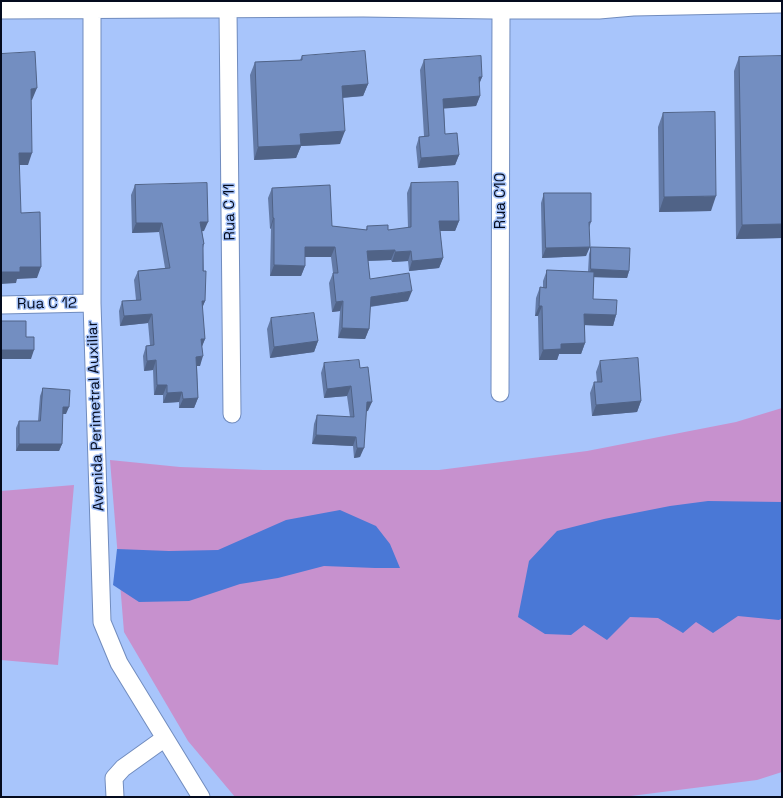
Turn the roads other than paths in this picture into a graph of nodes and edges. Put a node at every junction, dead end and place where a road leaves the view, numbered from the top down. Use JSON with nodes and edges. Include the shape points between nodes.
{"nodes":[{"id":1,"x":363,"y":4,"type":"edge"},
{"id":2,"x":633,"y":4,"type":"edge"},
{"id":3,"x":782,"y":4,"type":"edge"},
{"id":4,"x":92,"y":5,"type":"edge"},
{"id":5,"x":228,"y":9,"type":"junction"},
{"id":6,"x":1,"y":10,"type":"edge"},
{"id":7,"x":501,"y":10,"type":"junction"},
{"id":8,"x":92,"y":303,"type":"junction"},
{"id":9,"x":1,"y":305,"type":"edge"},
{"id":10,"x":500,"y":393,"type":"dead end"},
{"id":11,"x":232,"y":414,"type":"dead end"},
{"id":12,"x":165,"y":738,"type":"junction"},
{"id":13,"x":114,"y":797,"type":"edge"},
{"id":14,"x":201,"y":797,"type":"edge"}],
"edges":[{"from":1,"to":5,"type":"street"},
{"from":1,"to":7,"type":"street"},
{"from":2,"to":3,"type":"street"},
{"from":2,"to":7,"type":"street","via":[[599,10]]},
{"from":4,"to":5,"type":"street"},
{"from":4,"to":6,"type":"street"},
{"from":4,"to":8,"type":"street","name":"Avenida Perimetral Auxiliar"},
{"from":5,"to":11,"type":"street","name":"Rua C 11"},
{"from":7,"to":10,"type":"street","name":"Rua C10"},
{"from":8,"to":9,"type":"street","name":"Rua C 12"},
{"from":8,"to":12,"type":"street","name":"Avenida Perimetral Auxiliar","via":[[102,622],[119,663]]},
{"from":12,"to":13,"type":"street","via":[[123,768],[114,778]]},
{"from":12,"to":14,"type":"street","name":"Avenida Perimetral Auxiliar"}]}
